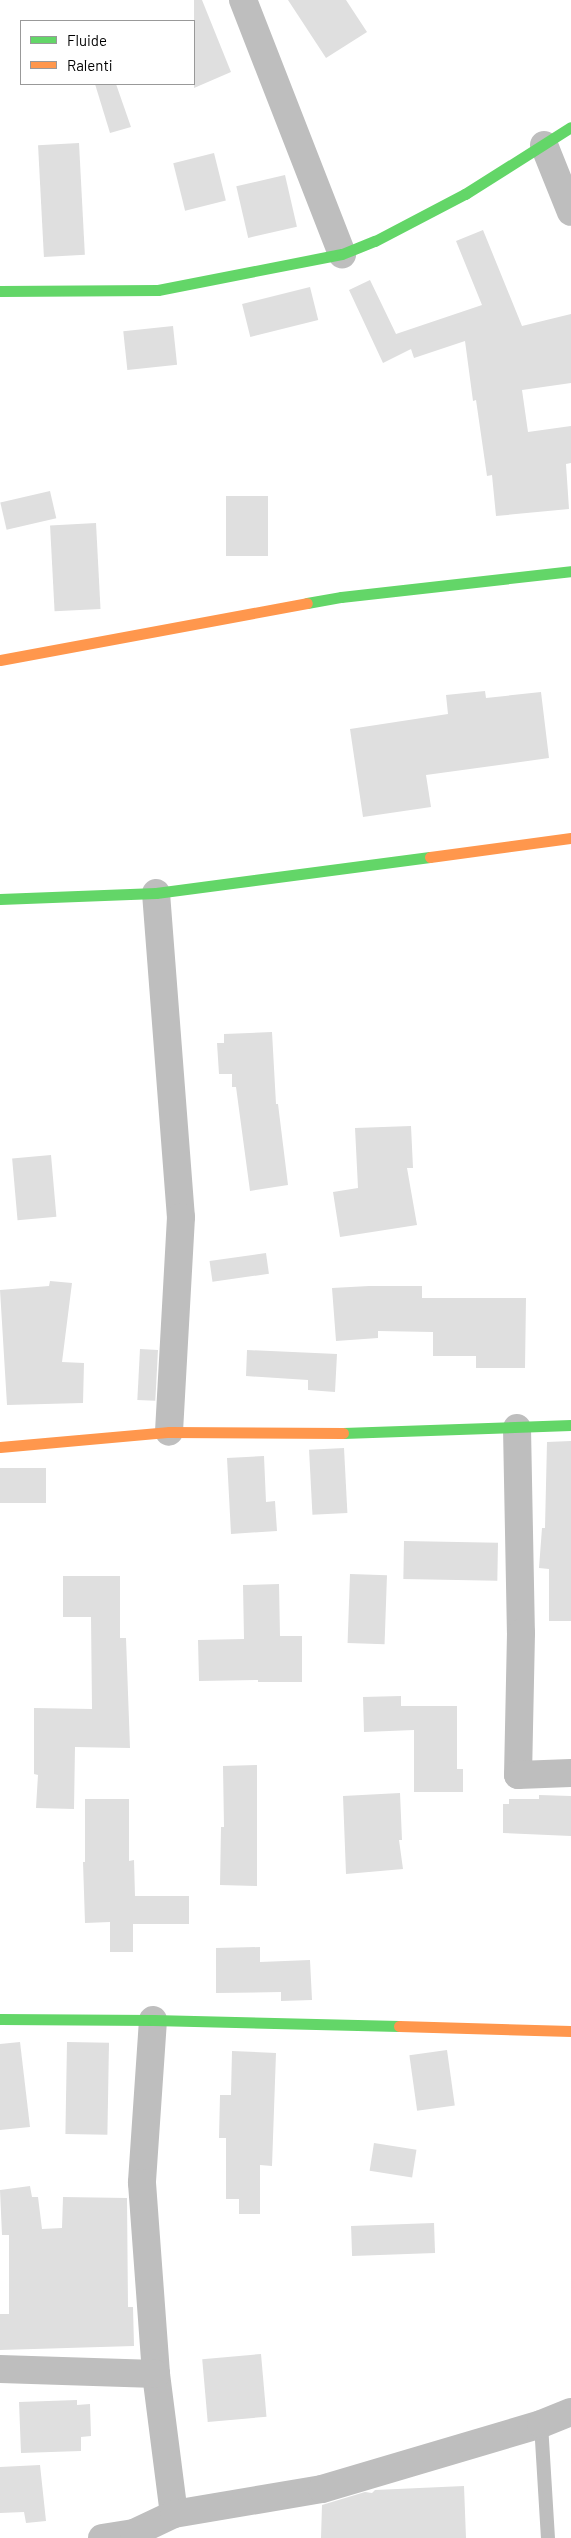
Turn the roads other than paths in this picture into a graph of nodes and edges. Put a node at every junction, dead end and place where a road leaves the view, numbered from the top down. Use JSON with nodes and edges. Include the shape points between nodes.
{"nodes":[{"id":1,"x":243,"y":0,"type":"edge"},
{"id":2,"x":571,"y":127,"type":"edge"},
{"id":3,"x":544,"y":145,"type":"junction"},
{"id":4,"x":571,"y":212,"type":"edge"},
{"id":5,"x":342,"y":254,"type":"junction"},
{"id":6,"x":0,"y":291,"type":"edge"},
{"id":7,"x":571,"y":571,"type":"edge"},
{"id":8,"x":0,"y":660,"type":"edge"},
{"id":9,"x":571,"y":838,"type":"edge"},
{"id":10,"x":156,"y":893,"type":"junction"},
{"id":11,"x":0,"y":900,"type":"edge"},
{"id":12,"x":571,"y":1425,"type":"edge"},
{"id":13,"x":516,"y":1428,"type":"junction"},
{"id":14,"x":169,"y":1432,"type":"junction"},
{"id":15,"x":0,"y":1447,"type":"edge"},
{"id":16,"x":571,"y":1773,"type":"edge"},
{"id":17,"x":0,"y":2019,"type":"edge"},
{"id":18,"x":152,"y":2020,"type":"junction"},
{"id":19,"x":571,"y":2031,"type":"edge"},
{"id":20,"x":0,"y":2369,"type":"edge"},
{"id":21,"x":156,"y":2374,"type":"junction"},
{"id":22,"x":571,"y":2412,"type":"edge"},
{"id":23,"x":541,"y":2424,"type":"junction"},
{"id":24,"x":174,"y":2514,"type":"junction"},
{"id":25,"x":134,"y":2536,"type":"edge"},
{"id":26,"x":102,"y":2538,"type":"edge"},
{"id":27,"x":548,"y":2538,"type":"edge"}],
"edges":[{"from":1,"to":5,"type":"street"},
{"from":2,"to":3,"type":"street"},
{"from":3,"to":4,"type":"street"},
{"from":3,"to":5,"type":"street","via":[[465,194],[375,241]]},
{"from":5,"to":6,"type":"street","via":[[158,290]]},
{"from":7,"to":8,"type":"street","via":[[341,597]]},
{"from":9,"to":10,"type":"street"},
{"from":10,"to":11,"type":"street"},
{"from":10,"to":14,"type":"street","via":[[181,1217]]},
{"from":12,"to":13,"type":"street"},
{"from":13,"to":14,"type":"street","via":[[387,1433]]},
{"from":13,"to":16,"type":"street","via":[[520,1633],[518,1775]]},
{"from":14,"to":15,"type":"street"},
{"from":17,"to":18,"type":"street"},
{"from":18,"to":19,"type":"street"},
{"from":18,"to":21,"type":"street","via":[[142,2183]]},
{"from":20,"to":21,"type":"street"},
{"from":21,"to":24,"type":"street"},
{"from":22,"to":23,"type":"street"},
{"from":23,"to":24,"type":"street","via":[[322,2489]]},
{"from":23,"to":27,"type":"lane"},
{"from":24,"to":25,"type":"street"},
{"from":25,"to":26,"type":"street"}]}
